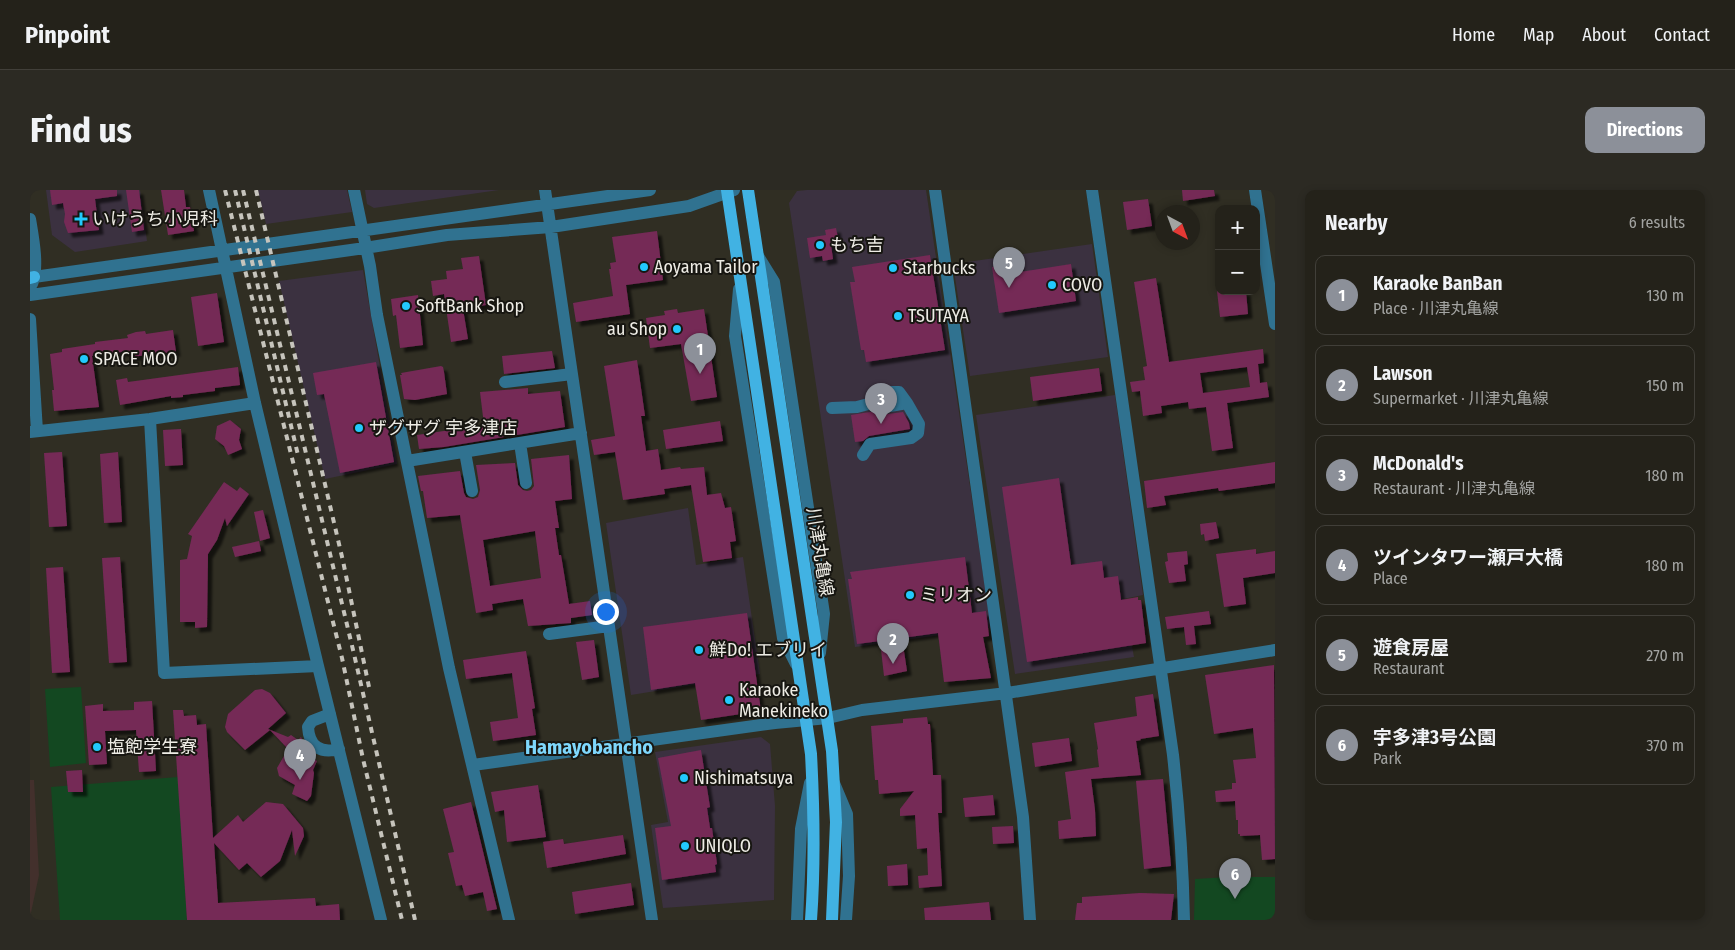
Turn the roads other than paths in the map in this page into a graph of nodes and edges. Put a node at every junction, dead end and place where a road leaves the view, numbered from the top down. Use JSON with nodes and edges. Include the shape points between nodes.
{"nodes":[{"id":1,"x":209,"y":190,"type":"edge"},
{"id":2,"x":354,"y":190,"type":"edge"},
{"id":3,"x":545,"y":190,"type":"edge"},
{"id":4,"x":650,"y":190,"type":"edge"},
{"id":5,"x":727,"y":190,"type":"edge"},
{"id":6,"x":748,"y":190,"type":"edge"},
{"id":7,"x":935,"y":190,"type":"edge"},
{"id":8,"x":1092,"y":190,"type":"edge"},
{"id":9,"x":1255,"y":190,"type":"edge"},
{"id":10,"x":548,"y":205,"type":"junction"},
{"id":11,"x":30,"y":219,"type":"edge"},
{"id":12,"x":551,"y":227,"type":"junction"},
{"id":13,"x":363,"y":231,"type":"junction"},
{"id":14,"x":365,"y":248,"type":"junction"},
{"id":15,"x":223,"y":251,"type":"junction"},
{"id":16,"x":226,"y":266,"type":"junction"},
{"id":17,"x":32,"y":281,"type":"edge"},
{"id":18,"x":30,"y":295,"type":"edge"},
{"id":19,"x":30,"y":319,"type":"edge"},
{"id":20,"x":1275,"y":324,"type":"edge"},
{"id":21,"x":572,"y":374,"type":"junction"},
{"id":22,"x":505,"y":382,"type":"dead end"},
{"id":23,"x":255,"y":404,"type":"junction"},
{"id":24,"x":832,"y":408,"type":"dead end"},
{"id":25,"x":150,"y":419,"type":"junction"},
{"id":26,"x":33,"y":432,"type":"edge"},
{"id":27,"x":581,"y":433,"type":"junction"},
{"id":28,"x":520,"y":443,"type":"junction"},
{"id":29,"x":465,"y":452,"type":"junction"},
{"id":30,"x":863,"y":455,"type":"dead end"},
{"id":31,"x":407,"y":461,"type":"junction"},
{"id":32,"x":526,"y":483,"type":"dead end"},
{"id":33,"x":472,"y":491,"type":"dead end"},
{"id":34,"x":609,"y":626,"type":"junction"},
{"id":35,"x":549,"y":634,"type":"dead end"},
{"id":36,"x":1275,"y":650,"type":"edge"},
{"id":37,"x":318,"y":666,"type":"junction"},
{"id":38,"x":1161,"y":669,"type":"junction"},
{"id":39,"x":1007,"y":693,"type":"junction"},
{"id":40,"x":330,"y":714,"type":"junction"},
{"id":41,"x":828,"y":718,"type":"junction"},
{"id":42,"x":806,"y":720,"type":"junction"},
{"id":43,"x":626,"y":743,"type":"junction"},
{"id":44,"x":339,"y":750,"type":"junction"},
{"id":45,"x":473,"y":765,"type":"junction"},
{"id":46,"x":812,"y":772,"type":"junction"},
{"id":47,"x":833,"y":781,"type":"junction"},
{"id":48,"x":381,"y":920,"type":"edge"},
{"id":49,"x":509,"y":920,"type":"edge"},
{"id":50,"x":652,"y":920,"type":"edge"},
{"id":51,"x":798,"y":920,"type":"edge"},
{"id":52,"x":811,"y":920,"type":"edge"},
{"id":53,"x":832,"y":920,"type":"edge"},
{"id":54,"x":846,"y":920,"type":"edge"},
{"id":55,"x":1030,"y":920,"type":"edge"},
{"id":56,"x":1184,"y":920,"type":"edge"}],
"edges":[{"from":1,"to":15,"type":"street"},
{"from":2,"to":13,"type":"street"},
{"from":3,"to":10,"type":"street"},
{"from":4,"to":10,"type":"street"},
{"from":5,"to":12,"type":"street","via":[[688,206]]},
{"from":5,"to":42,"type":"main road"},
{"from":6,"to":41,"type":"main road","name":"川津丸亀線"},
{"from":7,"to":39,"type":"street"},
{"from":8,"to":38,"type":"street"},
{"from":9,"to":20,"type":"street"},
{"from":10,"to":12,"type":"street"},
{"from":10,"to":13,"type":"street"},
{"from":11,"to":17,"type":"street","via":[[34,242]]},
{"from":12,"to":14,"type":"street","via":[[447,235]]},
{"from":12,"to":21,"type":"street"},
{"from":13,"to":14,"type":"street"},
{"from":13,"to":15,"type":"street"},
{"from":14,"to":16,"type":"street"},
{"from":14,"to":31,"type":"street"},
{"from":15,"to":16,"type":"street"},
{"from":15,"to":17,"type":"street"},
{"from":16,"to":18,"type":"street"},
{"from":16,"to":23,"type":"street"},
{"from":19,"to":26,"type":"street"},
{"from":21,"to":22,"type":"street"},
{"from":21,"to":27,"type":"street"},
{"from":23,"to":25,"type":"street"},
{"from":23,"to":37,"type":"street"},
{"from":24,"to":30,"type":"street","via":[[876,402],[890,406],[908,403],[919,424],[918,433],[911,438],[870,444]]},
{"from":25,"to":26,"type":"street"},
{"from":25,"to":37,"type":"street","via":[[164,673]]},
{"from":27,"to":28,"type":"street"},
{"from":27,"to":34,"type":"street"},
{"from":28,"to":29,"type":"street"},
{"from":28,"to":32,"type":"street"},
{"from":29,"to":31,"type":"street"},
{"from":29,"to":33,"type":"street"},
{"from":31,"to":45,"type":"street","via":[[449,668]]},
{"from":34,"to":35,"type":"street"},
{"from":34,"to":43,"type":"street"},
{"from":36,"to":38,"type":"street"},
{"from":37,"to":40,"type":"street"},
{"from":38,"to":39,"type":"street"},
{"from":38,"to":56,"type":"street","via":[[1180,816]]},
{"from":39,"to":41,"type":"street","via":[[862,710]]},
{"from":39,"to":55,"type":"street","via":[[1023,817]]},
{"from":40,"to":44,"type":"street"},
{"from":40,"to":44,"type":"street","via":[[312,721],[308,736],[318,748],[328,752]]},
{"from":41,"to":42,"type":"street"},
{"from":41,"to":47,"type":"main road","name":"川津丸亀線"},
{"from":42,"to":43,"type":"street"},
{"from":42,"to":46,"type":"main road"},
{"from":43,"to":45,"type":"street"},
{"from":43,"to":50,"type":"street"},
{"from":44,"to":48,"type":"street"},
{"from":45,"to":49,"type":"street"},
{"from":46,"to":51,"type":"street","via":[[801,829]]},
{"from":46,"to":52,"type":"main road"},
{"from":47,"to":53,"type":"main road","name":"川津丸亀線","via":[[836,822]]},
{"from":47,"to":54,"type":"street","via":[[847,814]]}]}
